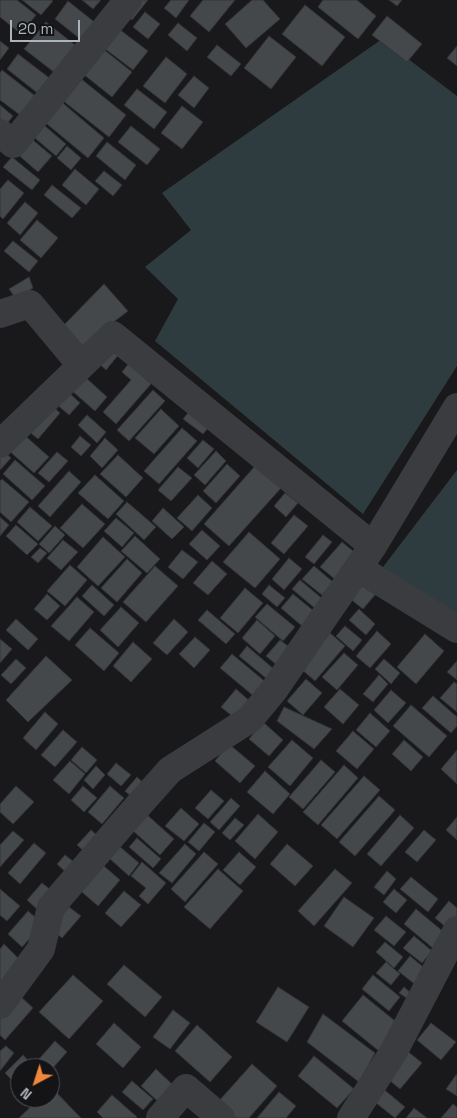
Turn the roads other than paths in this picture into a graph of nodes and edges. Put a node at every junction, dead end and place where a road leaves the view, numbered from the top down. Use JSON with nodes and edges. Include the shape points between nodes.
{"nodes":[{"id":1,"x":128,"y":0,"type":"edge"},
{"id":2,"x":0,"y":134,"type":"edge"},
{"id":3,"x":0,"y":314,"type":"edge"},
{"id":4,"x":81,"y":365,"type":"junction"},
{"id":5,"x":457,"y":407,"type":"edge"},
{"id":6,"x":0,"y":444,"type":"edge"},
{"id":7,"x":373,"y":546,"type":"junction"},
{"id":8,"x":358,"y":568,"type":"junction"},
{"id":9,"x":457,"y":629,"type":"edge"},
{"id":10,"x":457,"y":930,"type":"edge"},
{"id":11,"x":0,"y":1005,"type":"edge"},
{"id":12,"x":353,"y":1117,"type":"edge"},
{"id":13,"x":160,"y":1118,"type":"edge"},
{"id":14,"x":221,"y":1118,"type":"edge"}],
"edges":[{"from":1,"to":2,"type":"street","via":[[13,144]]},
{"from":3,"to":4,"type":"street","via":[[30,304]]},
{"from":4,"to":6,"type":"street"},
{"from":4,"to":7,"type":"street","via":[[113,335]]},
{"from":5,"to":7,"type":"street"},
{"from":7,"to":8,"type":"street"},
{"from":8,"to":9,"type":"street"},
{"from":8,"to":11,"type":"street","via":[[274,690],[250,719],[170,770],[51,907],[41,949]]},
{"from":10,"to":12,"type":"street","via":[[394,1051]]},
{"from":13,"to":14,"type":"street","via":[[186,1088]]}]}
